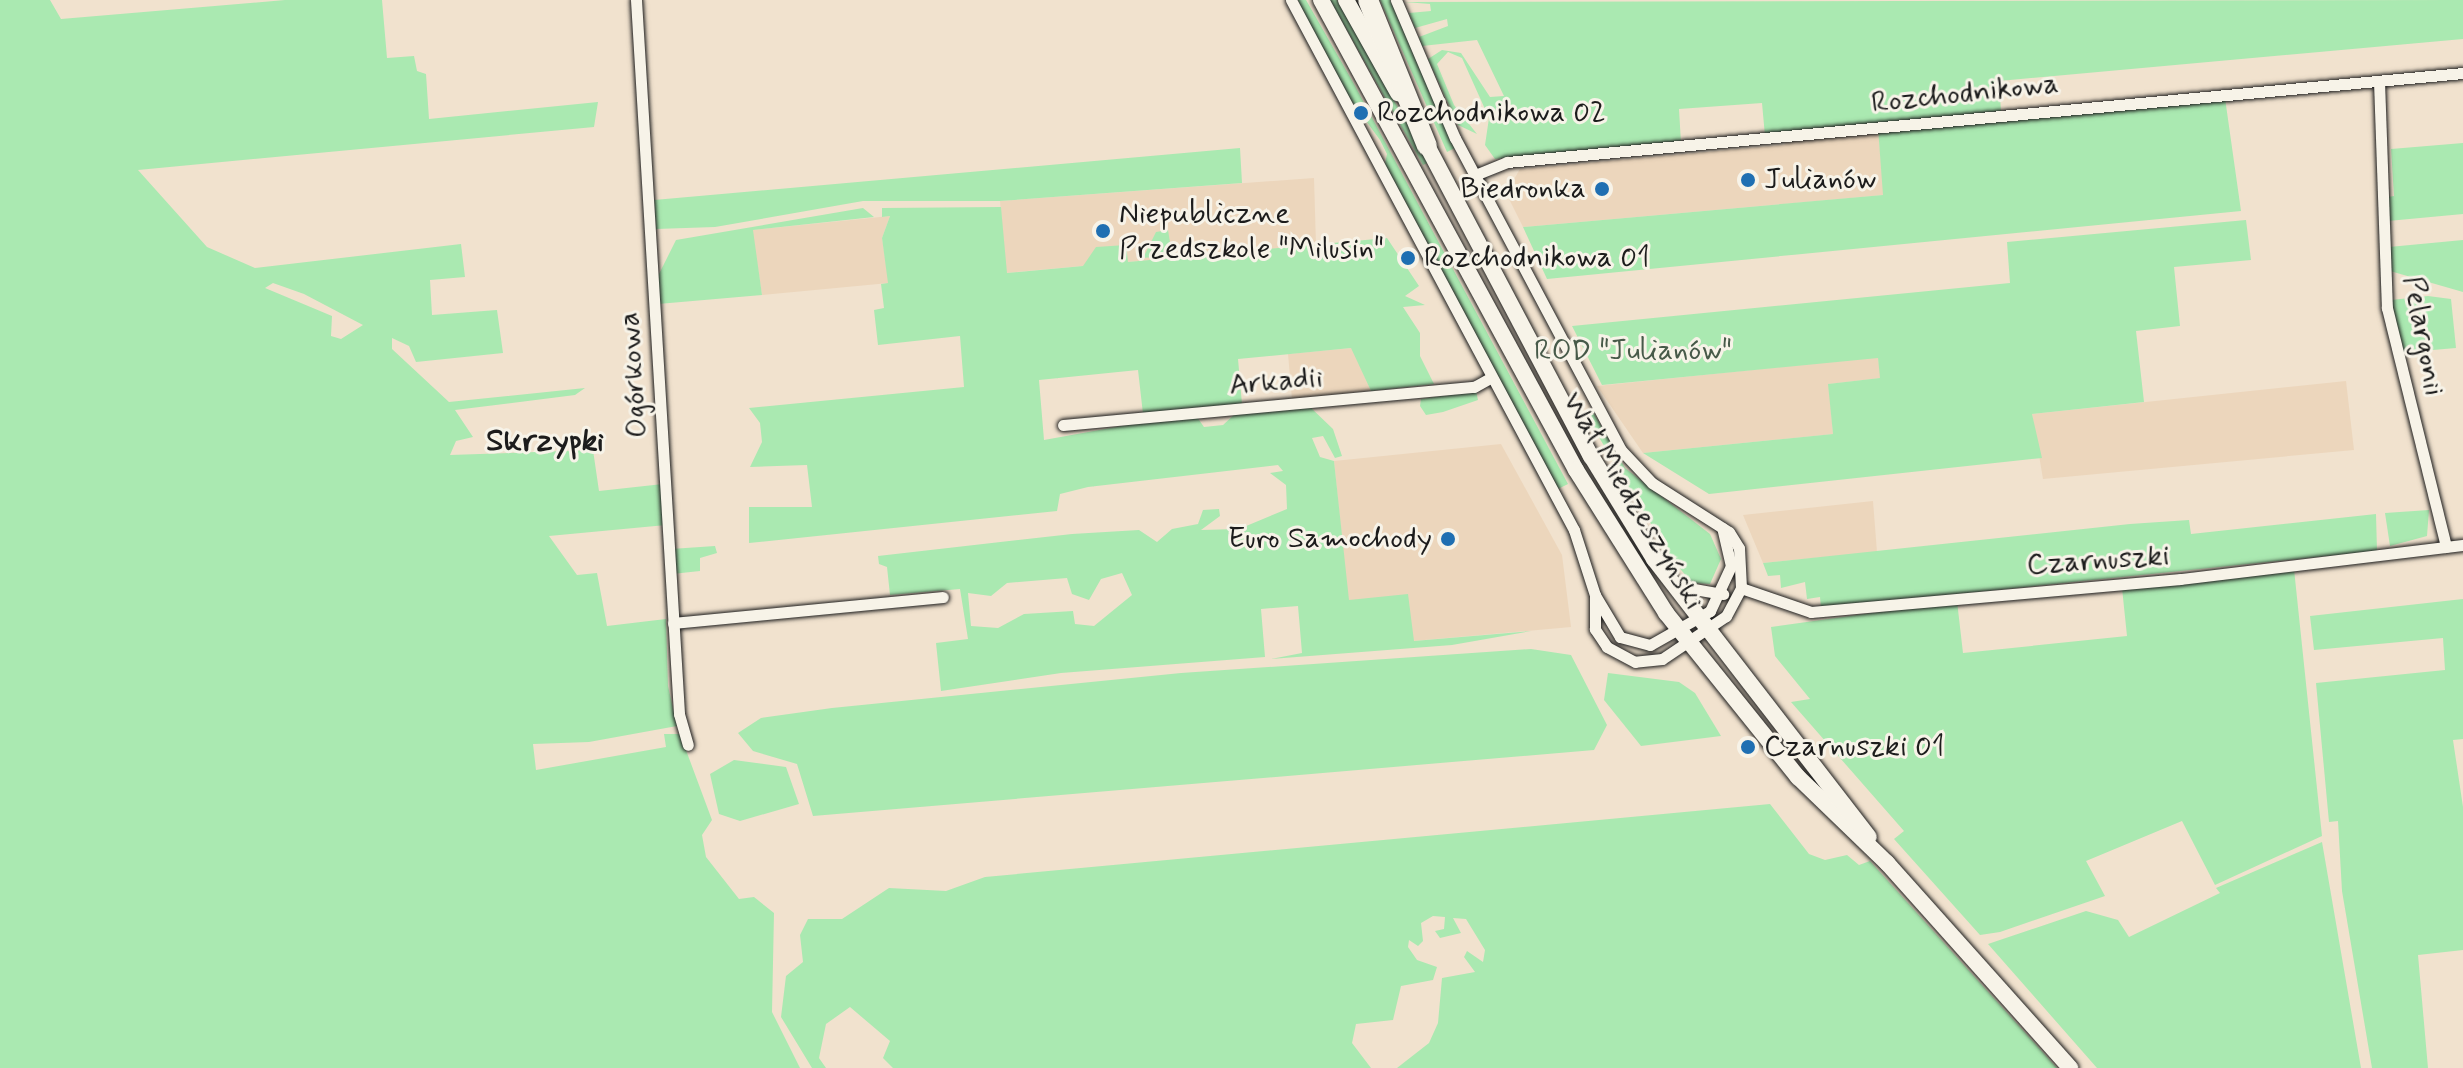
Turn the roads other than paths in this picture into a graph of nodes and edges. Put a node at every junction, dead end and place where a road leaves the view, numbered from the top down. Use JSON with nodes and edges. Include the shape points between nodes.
{"nodes":[{"id":1,"x":636,"y":0,"type":"edge"},
{"id":2,"x":1291,"y":0,"type":"edge"},
{"id":3,"x":1321,"y":0,"type":"edge"},
{"id":4,"x":1346,"y":0,"type":"edge"},
{"id":5,"x":1368,"y":0,"type":"edge"},
{"id":6,"x":1396,"y":0,"type":"edge"},
{"id":7,"x":2463,"y":73,"type":"edge"},
{"id":8,"x":2379,"y":81,"type":"junction"},
{"id":9,"x":1427,"y":146,"type":"junction"},
{"id":10,"x":1475,"y":175,"type":"junction"},
{"id":11,"x":1490,"y":378,"type":"junction"},
{"id":12,"x":1063,"y":425,"type":"dead end"},
{"id":13,"x":1722,"y":528,"type":"junction"},
{"id":14,"x":2463,"y":545,"type":"edge"},
{"id":15,"x":2446,"y":547,"type":"junction"},
{"id":16,"x":1670,"y":583,"type":"junction"},
{"id":17,"x":1741,"y":588,"type":"junction"},
{"id":18,"x":1723,"y":594,"type":"junction"},
{"id":19,"x":1595,"y":595,"type":"junction"},
{"id":20,"x":943,"y":597,"type":"dead end"},
{"id":21,"x":673,"y":623,"type":"junction"},
{"id":22,"x":1701,"y":626,"type":"junction"},
{"id":23,"x":1684,"y":637,"type":"junction"},
{"id":24,"x":688,"y":745,"type":"dead end"},
{"id":25,"x":1887,"y":863,"type":"junction"},
{"id":26,"x":2070,"y":1068,"type":"edge"}],
"edges":[{"from":1,"to":21,"type":"street","name":"Ogórkowa"},
{"from":2,"to":11,"type":"street","name":"Wał Miedzeszyński"},
{"from":3,"to":23,"type":"main road","name":"Wał Miedzeszyński","via":[[1576,470]]},
{"from":4,"to":9,"type":"main road","name":"Wał Miedzeszyński"},
{"from":5,"to":9,"type":"highway"},
{"from":6,"to":10,"type":"street"},
{"from":7,"to":8,"type":"street","name":"Rozchodnikowa"},
{"from":8,"to":10,"type":"street","name":"Rozchodnikowa","via":[[1507,162]]},
{"from":8,"to":15,"type":"street","name":"Pelargonii","via":[[2387,308]]},
{"from":9,"to":16,"type":"main road","name":"Wał Miedzeszyński","via":[[1591,456]]},
{"from":10,"to":13,"type":"street","via":[[1621,450],[1646,478]]},
{"from":11,"to":12,"type":"street","name":"Arkadii","via":[[1474,387]]},
{"from":11,"to":19,"type":"street","name":"Wał Miedzeszyński","via":[[1574,530]]},
{"from":13,"to":17,"type":"street","via":[[1739,548]]},
{"from":13,"to":18,"type":"street","via":[[1731,566]]},
{"from":14,"to":15,"type":"street","name":"Czarnuszki"},
{"from":15,"to":17,"type":"street","name":"Czarnuszki","via":[[2181,579],[1818,612]]},
{"from":16,"to":18,"type":"street","via":[[1696,593]]},
{"from":16,"to":22,"type":"main road","name":"Wał Miedzeszyński"},
{"from":17,"to":22,"type":"street","via":[[1726,616]]},
{"from":18,"to":22,"type":"street"},
{"from":19,"to":23,"type":"street","via":[[1615,632],[1633,645]]},
{"from":19,"to":23,"type":"street","via":[[1595,629],[1620,657],[1653,662]]},
{"from":20,"to":21,"type":"street"},
{"from":21,"to":24,"type":"street","name":"Ogórkowa","via":[[679,714]]},
{"from":22,"to":23,"type":"street"},
{"from":22,"to":25,"type":"main road","name":"Wał Miedzeszyński"},
{"from":23,"to":25,"type":"main road","name":"Wał Miedzeszyński","via":[[1798,777]]},
{"from":25,"to":26,"type":"main road","name":"Wał Miedzeszyński"}]}
